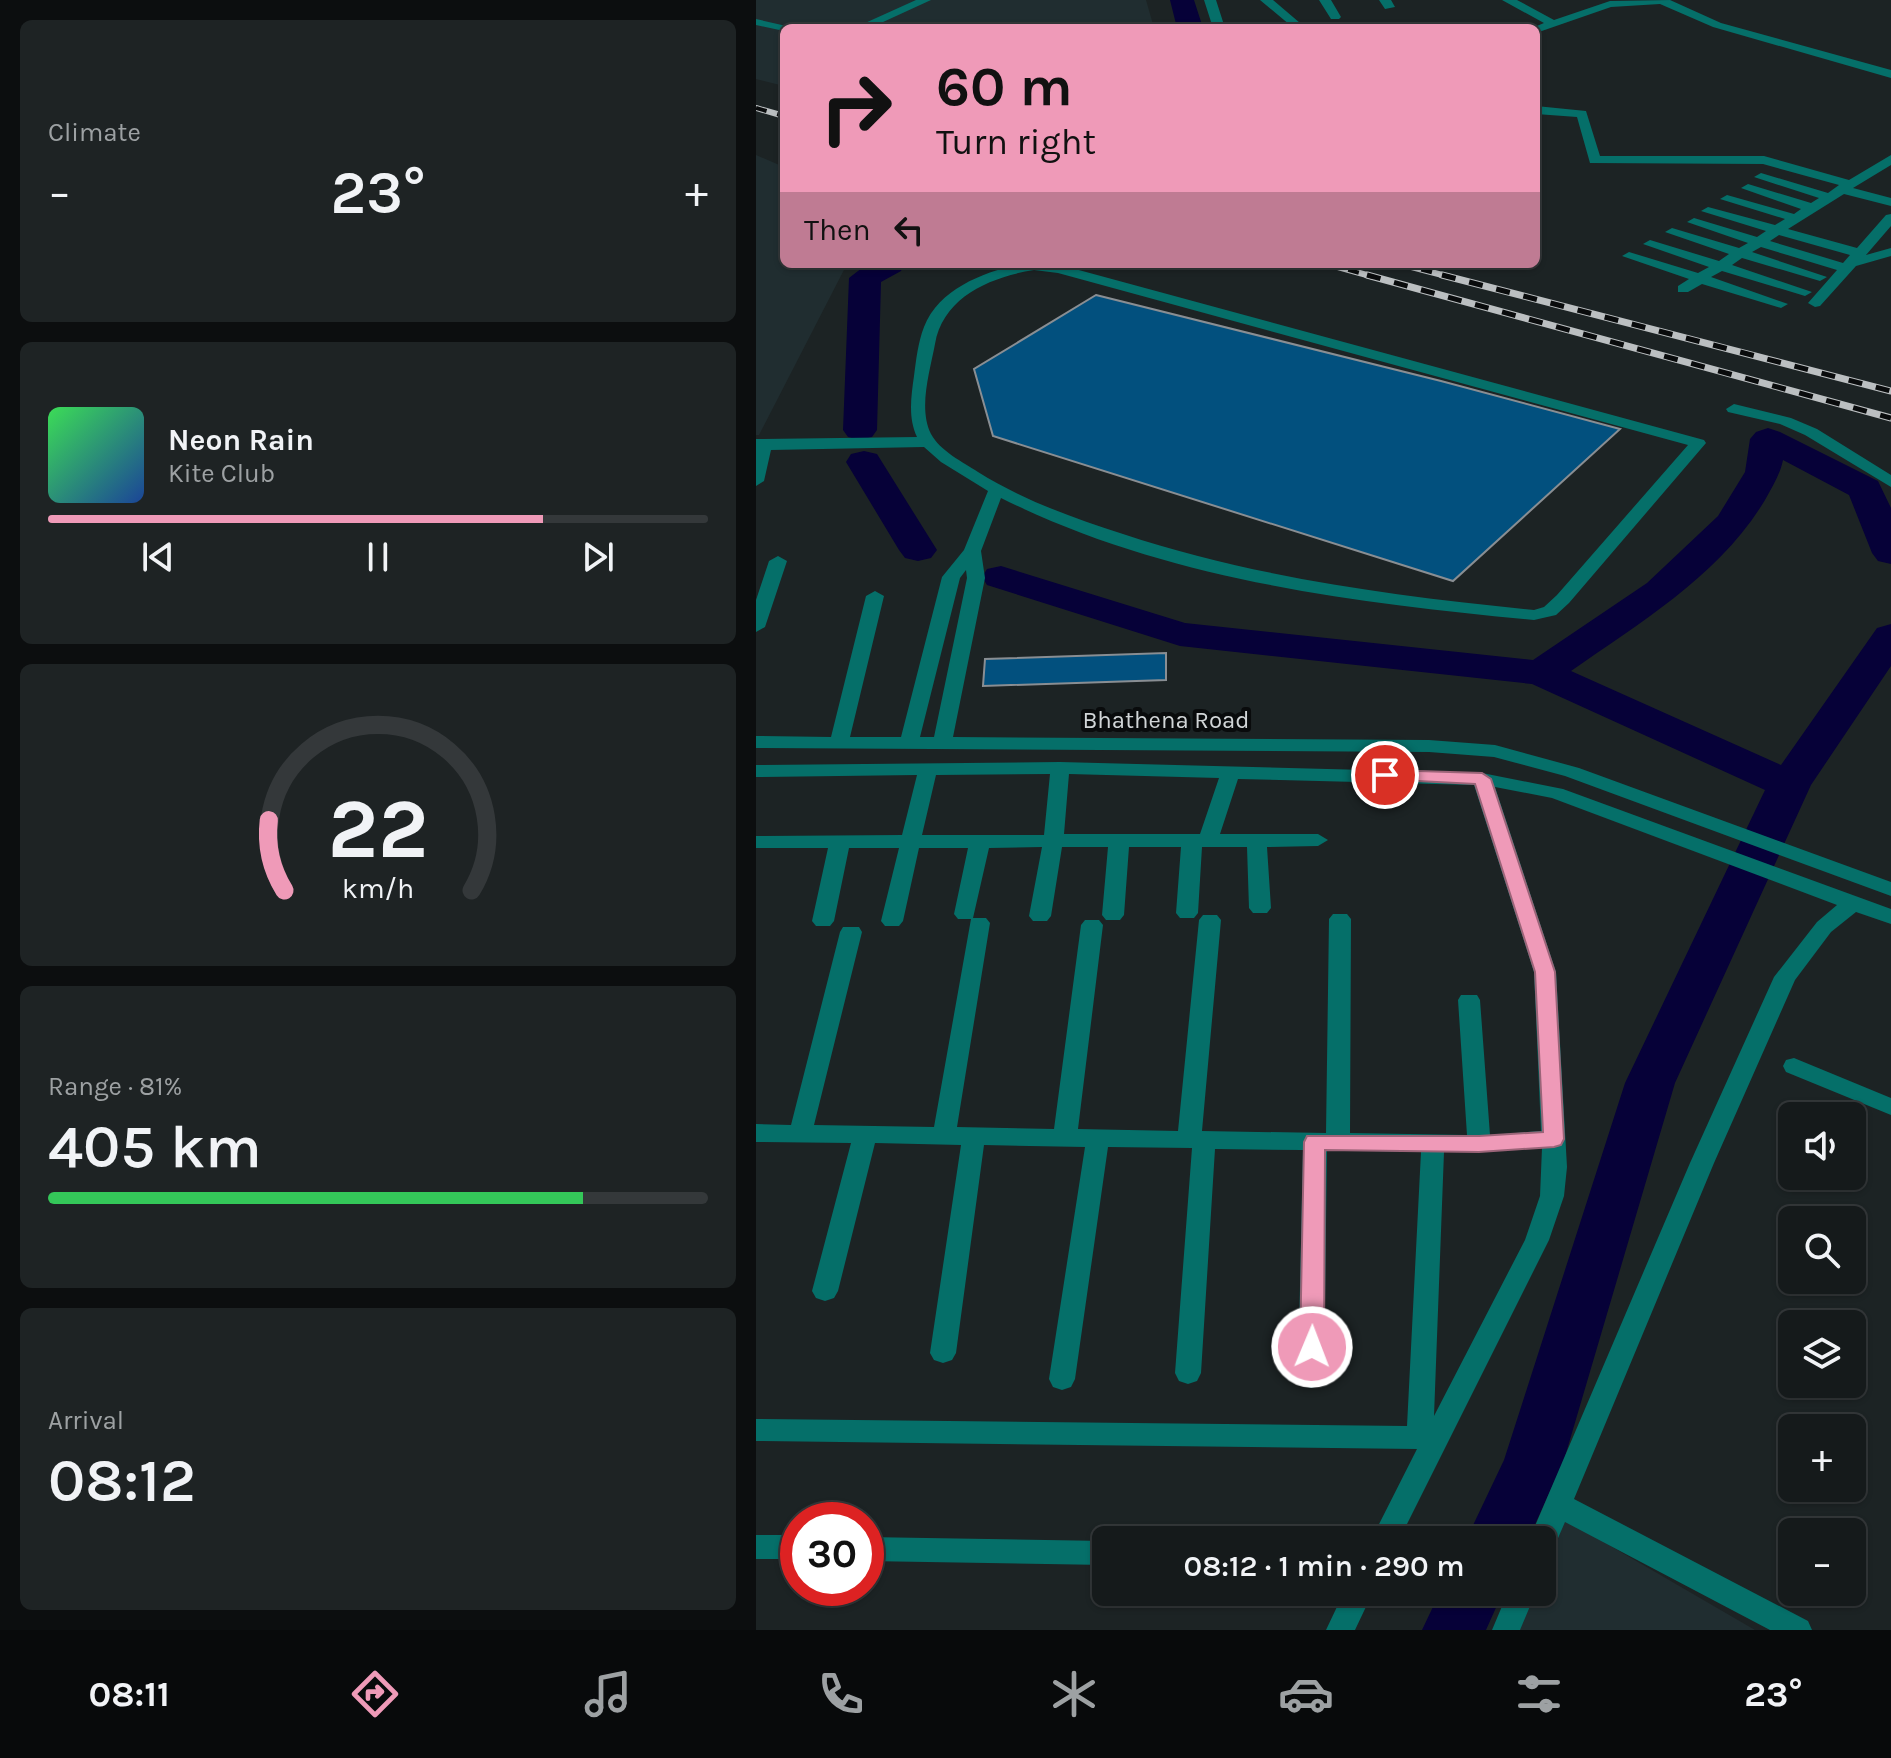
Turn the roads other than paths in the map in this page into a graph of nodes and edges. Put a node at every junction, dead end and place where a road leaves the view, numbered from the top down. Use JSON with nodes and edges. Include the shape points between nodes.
{"nodes":[{"id":1,"x":925,"y":0,"type":"edge"},
{"id":2,"x":1210,"y":0,"type":"edge"},
{"id":3,"x":1266,"y":0,"type":"edge"},
{"id":4,"x":1325,"y":0,"type":"edge"},
{"id":5,"x":1662,"y":0,"type":"edge"},
{"id":6,"x":1513,"y":1,"type":"edge"},
{"id":7,"x":1335,"y":17,"type":"dead end"},
{"id":8,"x":756,"y":22,"type":"edge"},
{"id":9,"x":1294,"y":23,"type":"dead end"},
{"id":10,"x":1552,"y":23,"type":"junction"},
{"id":11,"x":869,"y":24,"type":"edge"},
{"id":12,"x":1218,"y":24,"type":"edge"},
{"id":13,"x":780,"y":26,"type":"edge"},
{"id":14,"x":1540,"y":28,"type":"edge"},
{"id":15,"x":1891,"y":74,"type":"edge"},
{"id":16,"x":1540,"y":110,"type":"edge"},
{"id":17,"x":1891,"y":159,"type":"edge"},
{"id":18,"x":1761,"y":177,"type":"dead end"},
{"id":19,"x":1748,"y":188,"type":"dead end"},
{"id":20,"x":1839,"y":190,"type":"junction"},
{"id":21,"x":1727,"y":199,"type":"dead end"},
{"id":22,"x":1891,"y":202,"type":"edge"},
{"id":23,"x":1811,"y":208,"type":"junction"},
{"id":24,"x":1708,"y":211,"type":"dead end"},
{"id":25,"x":1795,"y":218,"type":"junction"},
{"id":26,"x":1891,"y":218,"type":"edge"},
{"id":27,"x":1694,"y":222,"type":"dead end"},
{"id":28,"x":1777,"y":230,"type":"junction"},
{"id":29,"x":1672,"y":232,"type":"dead end"},
{"id":30,"x":1758,"y":241,"type":"junction"},
{"id":31,"x":1650,"y":244,"type":"dead end"},
{"id":32,"x":1891,"y":252,"type":"edge"},
{"id":33,"x":1740,"y":253,"type":"junction"},
{"id":34,"x":1629,"y":256,"type":"dead end"},
{"id":35,"x":1852,"y":261,"type":"junction"},
{"id":36,"x":1720,"y":266,"type":"junction"},
{"id":37,"x":1025,"y":268,"type":"edge"},
{"id":38,"x":1051,"y":268,"type":"edge"},
{"id":39,"x":1820,"y":277,"type":"dead end"},
{"id":40,"x":1700,"y":279,"type":"junction"},
{"id":41,"x":1683,"y":289,"type":"dead end"},
{"id":42,"x":1781,"y":304,"type":"dead end"},
{"id":43,"x":1734,"y":409,"type":"dead end"},
{"id":44,"x":928,"y":442,"type":"junction"},
{"id":45,"x":758,"y":445,"type":"edge"},
{"id":46,"x":756,"y":481,"type":"edge"},
{"id":47,"x":1891,"y":482,"type":"edge"},
{"id":48,"x":996,"y":491,"type":"junction"},
{"id":49,"x":972,"y":551,"type":"junction"},
{"id":50,"x":778,"y":561,"type":"dead end"},
{"id":51,"x":875,"y":596,"type":"dead end"},
{"id":52,"x":756,"y":627,"type":"edge"},
{"id":53,"x":763,"y":742,"type":"edge"},
{"id":54,"x":839,"y":743,"type":"junction"},
{"id":55,"x":909,"y":743,"type":"junction"},
{"id":56,"x":942,"y":744,"type":"junction"},
{"id":57,"x":1060,"y":768,"type":"junction"},
{"id":58,"x":928,"y":769,"type":"junction"},
{"id":59,"x":757,"y":773,"type":"edge"},
{"id":60,"x":1230,"y":773,"type":"junction"},
{"id":61,"x":1482,"y":779,"type":"junction"},
{"id":62,"x":1257,"y":840,"type":"junction"},
{"id":63,"x":1318,"y":840,"type":"dead end"},
{"id":64,"x":910,"y":841,"type":"junction"},
{"id":65,"x":980,"y":841,"type":"junction"},
{"id":66,"x":1053,"y":841,"type":"junction"},
{"id":67,"x":1119,"y":841,"type":"junction"},
{"id":68,"x":1200,"y":841,"type":"junction"},
{"id":69,"x":756,"y":842,"type":"edge"},
{"id":70,"x":840,"y":842,"type":"junction"},
{"id":71,"x":1891,"y":889,"type":"edge"},
{"id":72,"x":1842,"y":899,"type":"junction"},
{"id":73,"x":1260,"y":908,"type":"dead end"},
{"id":74,"x":1187,"y":913,"type":"dead end"},
{"id":75,"x":1113,"y":915,"type":"dead end"},
{"id":76,"x":1040,"y":916,"type":"dead end"},
{"id":77,"x":1891,"y":917,"type":"edge"},
{"id":78,"x":1340,"y":919,"type":"dead end"},
{"id":79,"x":1210,"y":920,"type":"dead end"},
{"id":80,"x":823,"y":921,"type":"dead end"},
{"id":81,"x":892,"y":921,"type":"dead end"},
{"id":82,"x":1092,"y":925,"type":"dead end"},
{"id":83,"x":851,"y":932,"type":"dead end"},
{"id":84,"x":1469,"y":1000,"type":"dead end"},
{"id":85,"x":1794,"y":1066,"type":"dead end"},
{"id":86,"x":1891,"y":1107,"type":"edge"},
{"id":87,"x":756,"y":1133,"type":"edge"},
{"id":88,"x":800,"y":1134,"type":"junction"},
{"id":89,"x":865,"y":1135,"type":"junction"},
{"id":90,"x":944,"y":1136,"type":"junction"},
{"id":91,"x":974,"y":1136,"type":"junction"},
{"id":92,"x":1065,"y":1138,"type":"junction"},
{"id":93,"x":1098,"y":1138,"type":"junction"},
{"id":94,"x":1554,"y":1139,"type":"junction"},
{"id":95,"x":1196,"y":1140,"type":"junction"},
{"id":96,"x":1326,"y":1142,"type":"junction"},
{"id":97,"x":1433,"y":1143,"type":"junction"},
{"id":98,"x":1479,"y":1144,"type":"junction"},
{"id":99,"x":825,"y":1291,"type":"dead end"},
{"id":100,"x":943,"y":1353,"type":"dead end"},
{"id":101,"x":1188,"y":1373,"type":"dead end"},
{"id":102,"x":1311,"y":1377,"type":"dead end"},
{"id":103,"x":1062,"y":1379,"type":"dead end"},
{"id":104,"x":756,"y":1430,"type":"edge"},
{"id":105,"x":1428,"y":1438,"type":"junction"},
{"id":106,"x":1559,"y":1505,"type":"junction"},
{"id":107,"x":1391,"y":1526,"type":"edge"},
{"id":108,"x":1550,"y":1526,"type":"edge"},
{"id":109,"x":756,"y":1547,"type":"edge"},
{"id":110,"x":780,"y":1547,"type":"edge"},
{"id":111,"x":884,"y":1549,"type":"edge"},
{"id":112,"x":1092,"y":1553,"type":"edge"},
{"id":113,"x":1352,"y":1606,"type":"edge"},
{"id":114,"x":1516,"y":1606,"type":"edge"},
{"id":115,"x":1340,"y":1630,"type":"edge"},
{"id":116,"x":1506,"y":1630,"type":"edge"},
{"id":117,"x":1798,"y":1630,"type":"edge"}],
"edges":[{"from":1,"to":11,"type":"street"},
{"from":2,"to":12,"type":"street"},
{"from":3,"to":9,"type":"street"},
{"from":4,"to":7,"type":"street"},
{"from":5,"to":10,"type":"street","via":[[1618,2]]},
{"from":5,"to":15,"type":"street","via":[[1717,25]]},
{"from":6,"to":10,"type":"street"},
{"from":8,"to":13,"type":"street"},
{"from":10,"to":14,"type":"street"},
{"from":16,"to":20,"type":"street","via":[[1582,114],[1595,160],[1779,162]]},
{"from":17,"to":20,"type":"street"},
{"from":18,"to":20,"type":"street"},
{"from":19,"to":23,"type":"street"},
{"from":20,"to":22,"type":"street"},
{"from":20,"to":23,"type":"street"},
{"from":21,"to":25,"type":"street"},
{"from":23,"to":25,"type":"street"},
{"from":24,"to":28,"type":"street"},
{"from":25,"to":28,"type":"street"},
{"from":26,"to":35,"type":"street"},
{"from":27,"to":30,"type":"street"},
{"from":28,"to":30,"type":"street"},
{"from":28,"to":35,"type":"street"},
{"from":29,"to":33,"type":"street"},
{"from":30,"to":33,"type":"street"},
{"from":30,"to":35,"type":"street"},
{"from":31,"to":36,"type":"street"},
{"from":32,"to":35,"type":"street"},
{"from":33,"to":36,"type":"street"},
{"from":33,"to":39,"type":"street"},
{"from":34,"to":40,"type":"street"},
{"from":35,"to":36,"type":"street","via":[[1810,298]]},
{"from":36,"to":40,"type":"street"},
{"from":37,"to":44,"type":"street","via":[[961,292],[934,318],[918,410]]},
{"from":38,"to":48,"type":"street","via":[[1698,443],[1563,599],[1550,611],[1534,615],[1396,602],[1193,561],[1116,538]]},
{"from":40,"to":41,"type":"street"},
{"from":40,"to":42,"type":"street"},
{"from":43,"to":47,"type":"street","via":[[1811,432]]},
{"from":44,"to":45,"type":"street"},
{"from":44,"to":48,"type":"street"},
{"from":45,"to":46,"type":"street","via":[[765,452]]},
{"from":48,"to":49,"type":"street"},
{"from":49,"to":55,"type":"street","via":[[951,577]]},
{"from":49,"to":56,"type":"street","via":[[976,578]]},
{"from":50,"to":52,"type":"street"},
{"from":51,"to":54,"type":"street"},
{"from":53,"to":54,"type":"street","name":"Bhathena Road"},
{"from":53,"to":59,"type":"street"},
{"from":54,"to":55,"type":"street","name":"Bhathena Road"},
{"from":55,"to":56,"type":"street","name":"Bhathena Road"},
{"from":56,"to":71,"type":"street","name":"Bhathena Road","via":[[1495,751],[1572,772]]},
{"from":57,"to":58,"type":"street","name":"Bhathena Road"},
{"from":57,"to":60,"type":"street","name":"Bhathena Road"},
{"from":57,"to":66,"type":"street"},
{"from":58,"to":59,"type":"street","name":"Bhathena Road"},
{"from":58,"to":64,"type":"street"},
{"from":60,"to":61,"type":"street","name":"Bhathena Road"},
{"from":60,"to":68,"type":"street"},
{"from":61,"to":72,"type":"street","name":"Bhathena Road","via":[[1556,793]]},
{"from":61,"to":94,"type":"street","via":[[1545,972]]},
{"from":62,"to":63,"type":"street"},
{"from":62,"to":68,"type":"street"},
{"from":62,"to":73,"type":"street"},
{"from":64,"to":65,"type":"street"},
{"from":64,"to":70,"type":"street"},
{"from":64,"to":81,"type":"street"},
{"from":65,"to":66,"type":"street"},
{"from":65,"to":90,"type":"street"},
{"from":66,"to":67,"type":"street"},
{"from":66,"to":76,"type":"street"},
{"from":67,"to":68,"type":"street"},
{"from":67,"to":75,"type":"street"},
{"from":68,"to":74,"type":"street"},
{"from":69,"to":70,"type":"street"},
{"from":70,"to":80,"type":"street"},
{"from":72,"to":77,"type":"street","name":"Bhathena Road"},
{"from":72,"to":106,"type":"street","via":[[1785,977]]},
{"from":78,"to":96,"type":"street"},
{"from":79,"to":95,"type":"street"},
{"from":82,"to":92,"type":"street"},
{"from":83,"to":88,"type":"street"},
{"from":84,"to":98,"type":"street"},
{"from":85,"to":86,"type":"street"},
{"from":87,"to":88,"type":"street"},
{"from":88,"to":89,"type":"street"},
{"from":89,"to":90,"type":"street"},
{"from":89,"to":99,"type":"street"},
{"from":90,"to":91,"type":"street"},
{"from":91,"to":92,"type":"street"},
{"from":91,"to":100,"type":"street"},
{"from":92,"to":93,"type":"street"},
{"from":93,"to":95,"type":"street"},
{"from":93,"to":103,"type":"street"},
{"from":94,"to":98,"type":"street"},
{"from":94,"to":105,"type":"street","via":[[1552,1196],[1537,1240]]},
{"from":95,"to":96,"type":"street"},
{"from":95,"to":101,"type":"street"},
{"from":96,"to":97,"type":"street"},
{"from":96,"to":102,"type":"street"},
{"from":97,"to":98,"type":"street"},
{"from":97,"to":105,"type":"street"},
{"from":104,"to":105,"type":"street"},
{"from":105,"to":107,"type":"street"},
{"from":106,"to":108,"type":"street"},
{"from":106,"to":117,"type":"street"},
{"from":109,"to":110,"type":"street"},
{"from":111,"to":112,"type":"street"},
{"from":113,"to":115,"type":"street"},
{"from":114,"to":116,"type":"street"}]}
